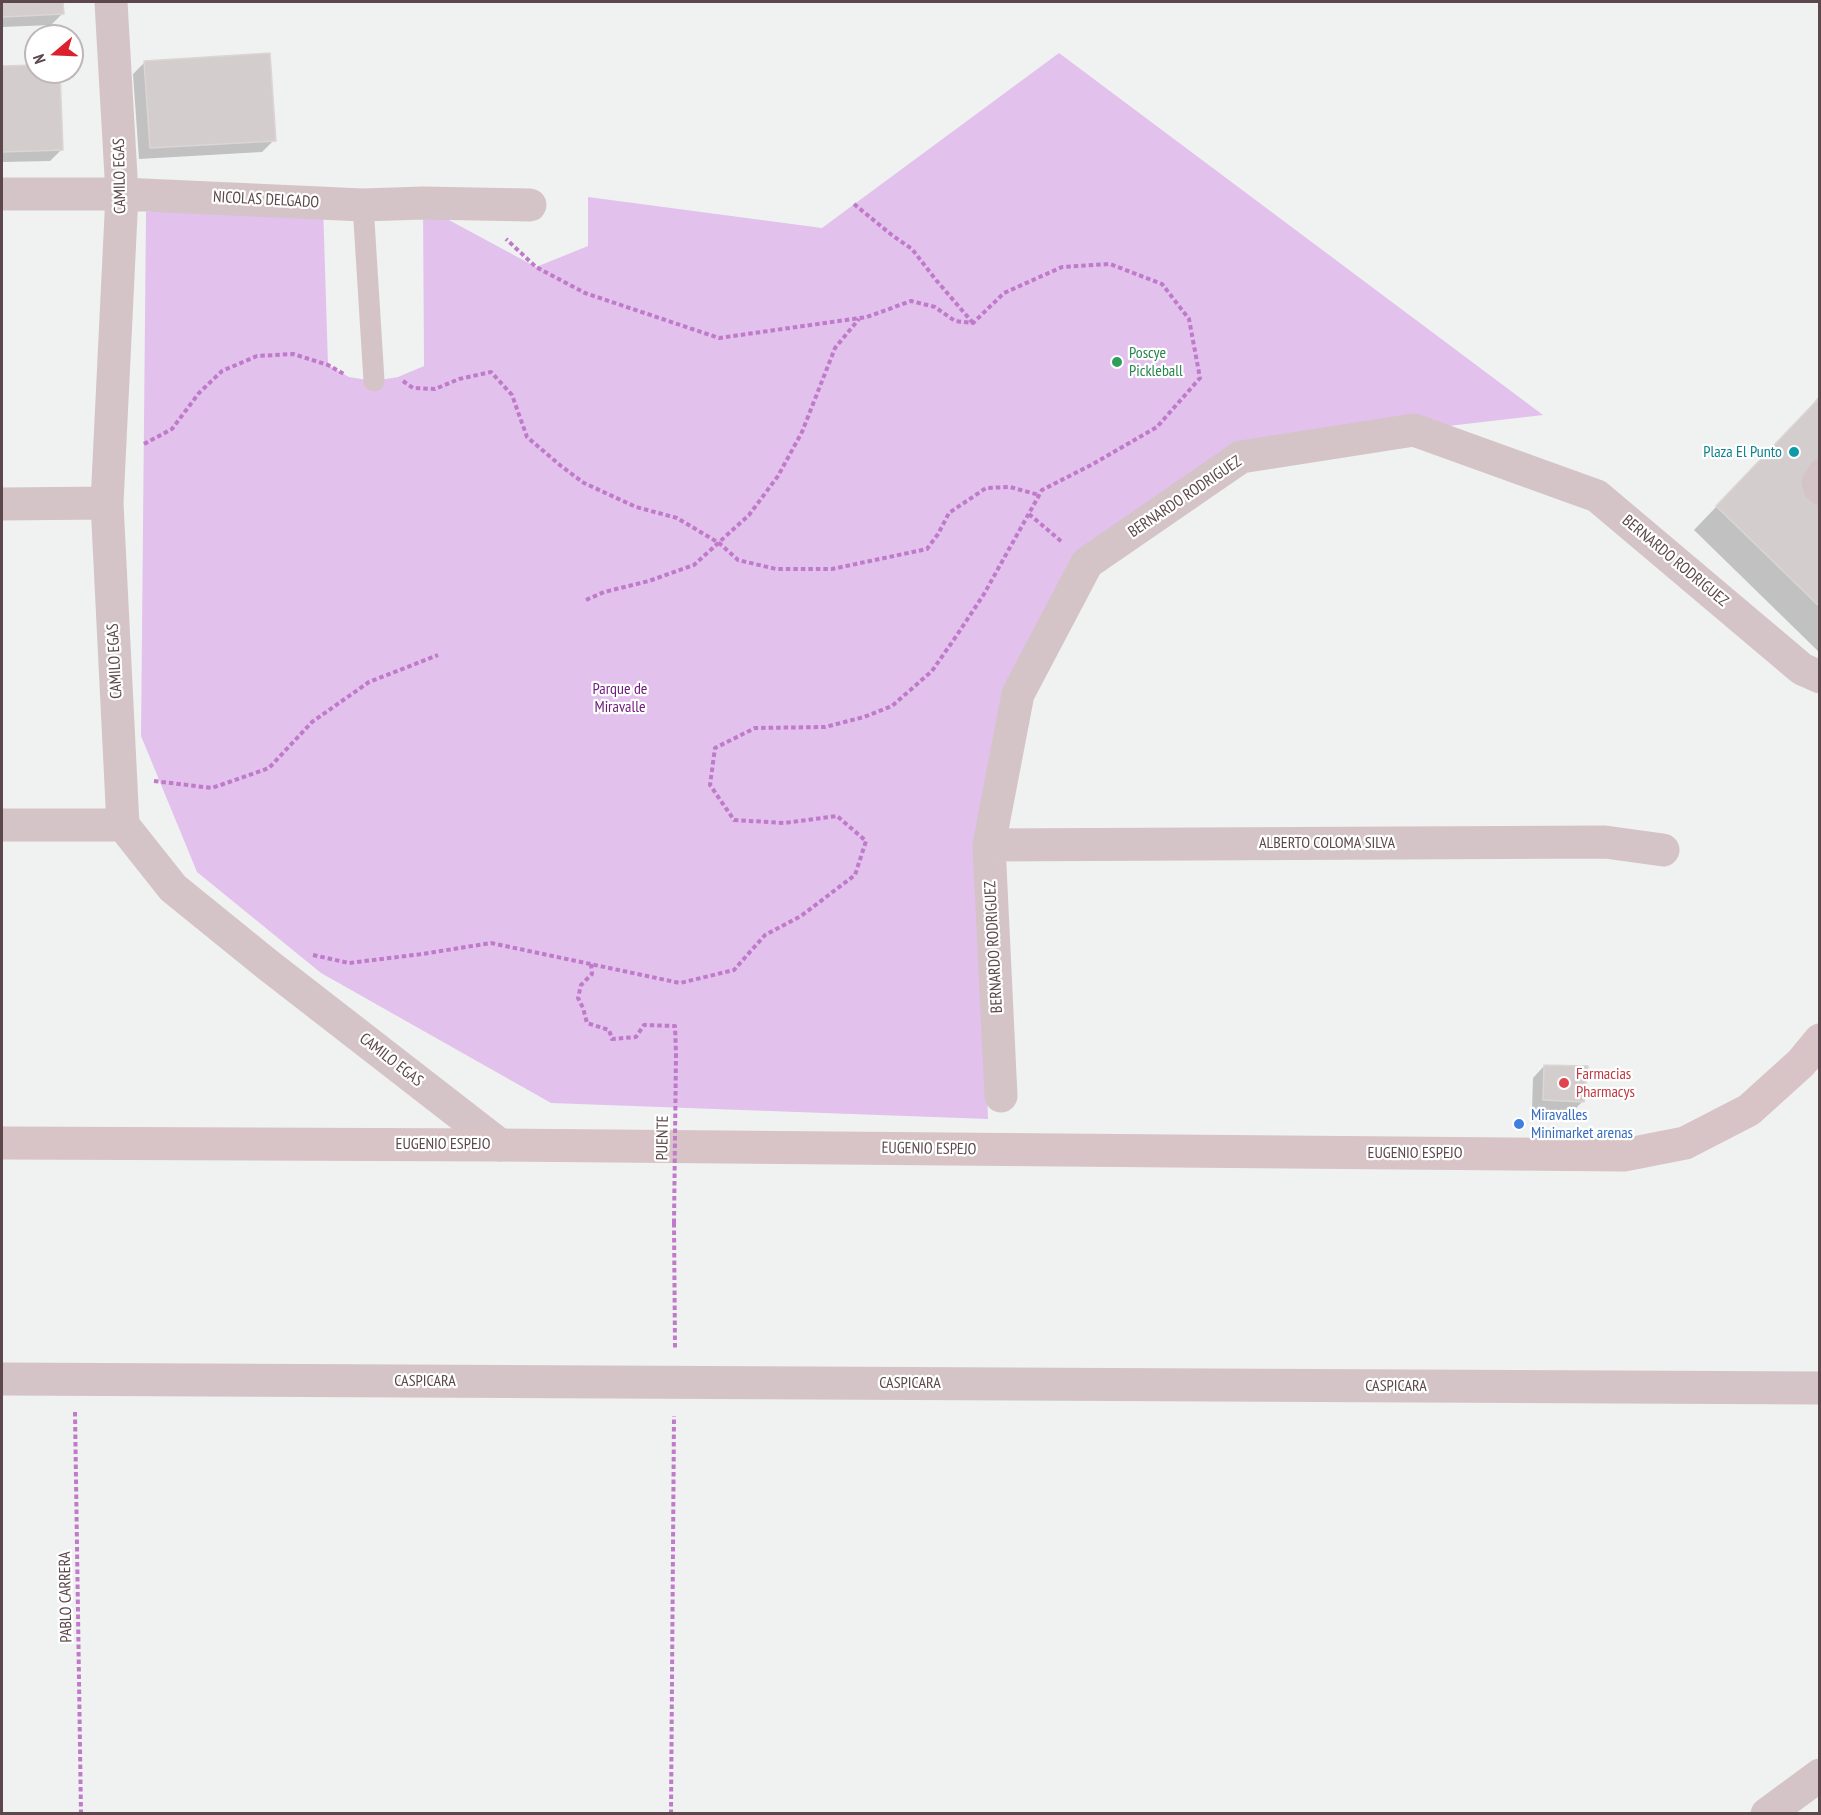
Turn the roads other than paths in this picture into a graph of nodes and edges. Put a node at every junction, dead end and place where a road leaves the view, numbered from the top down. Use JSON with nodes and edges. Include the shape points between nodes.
{"nodes":[{"id":1,"x":111,"y":2,"type":"edge"},
{"id":2,"x":2,"y":194,"type":"edge"},
{"id":3,"x":122,"y":194,"type":"junction"},
{"id":4,"x":363,"y":205,"type":"junction"},
{"id":5,"x":530,"y":205,"type":"dead end"},
{"id":6,"x":374,"y":381,"type":"road end"},
{"id":7,"x":1820,"y":469,"type":"edge"},
{"id":8,"x":1820,"y":495,"type":"edge"},
{"id":9,"x":2,"y":504,"type":"edge"},
{"id":10,"x":107,"y":504,"type":"junction"},
{"id":11,"x":1811,"y":673,"type":"edge"},
{"id":12,"x":1820,"y":700,"type":"edge"},
{"id":13,"x":2,"y":825,"type":"edge"},
{"id":14,"x":123,"y":825,"type":"junction"},
{"id":15,"x":989,"y":845,"type":"junction"},
{"id":16,"x":1663,"y":850,"type":"dead end"},
{"id":17,"x":1820,"y":1040,"type":"edge"},
{"id":18,"x":1001,"y":1096,"type":"dead end"},
{"id":19,"x":2,"y":1143,"type":"edge"},
{"id":20,"x":500,"y":1145,"type":"junction"},
{"id":21,"x":2,"y":1379,"type":"edge"},
{"id":22,"x":1820,"y":1388,"type":"edge"},
{"id":23,"x":1820,"y":1775,"type":"edge"},
{"id":24,"x":1767,"y":1814,"type":"edge"}],
"edges":[{"from":1,"to":3,"type":"street","name":"CAMILO EGAS"},
{"from":2,"to":3,"type":"street","name":"NICOLAS DELGADO"},
{"from":3,"to":4,"type":"street","name":"NICOLAS DELGADO"},
{"from":3,"to":10,"type":"street","name":"CAMILO EGAS"},
{"from":4,"to":5,"type":"street","name":"NICOLAS DELGADO"},
{"from":4,"to":6,"type":"lane"},
{"from":7,"to":8,"type":"lane","via":[[1812,482]]},
{"from":9,"to":10,"type":"street"},
{"from":10,"to":14,"type":"street","name":"CAMILO EGAS"},
{"from":11,"to":12,"type":"street","name":"BERNARDO RODRIGUEZ"},
{"from":11,"to":15,"type":"street","name":"BERNARDO RODRIGUEZ","via":[[1597,496],[1414,430],[1241,457],[1087,563],[1018,694]]},
{"from":13,"to":14,"type":"street"},
{"from":14,"to":20,"type":"street","name":"CAMILO EGAS","via":[[173,888]]},
{"from":15,"to":16,"type":"street","name":"ALBERTO COLOMA SILVA","via":[[1605,842]]},
{"from":15,"to":18,"type":"street","name":"BERNARDO RODRIGUEZ"},
{"from":17,"to":20,"type":"street","name":"EUGENIO ESPEJO","via":[[1801,1063],[1749,1110],[1684,1143],[1624,1155]]},
{"from":19,"to":20,"type":"street","name":"EUGENIO ESPEJO"},
{"from":21,"to":22,"type":"street","name":"CASPICARA"},
{"from":23,"to":24,"type":"street"}]}
